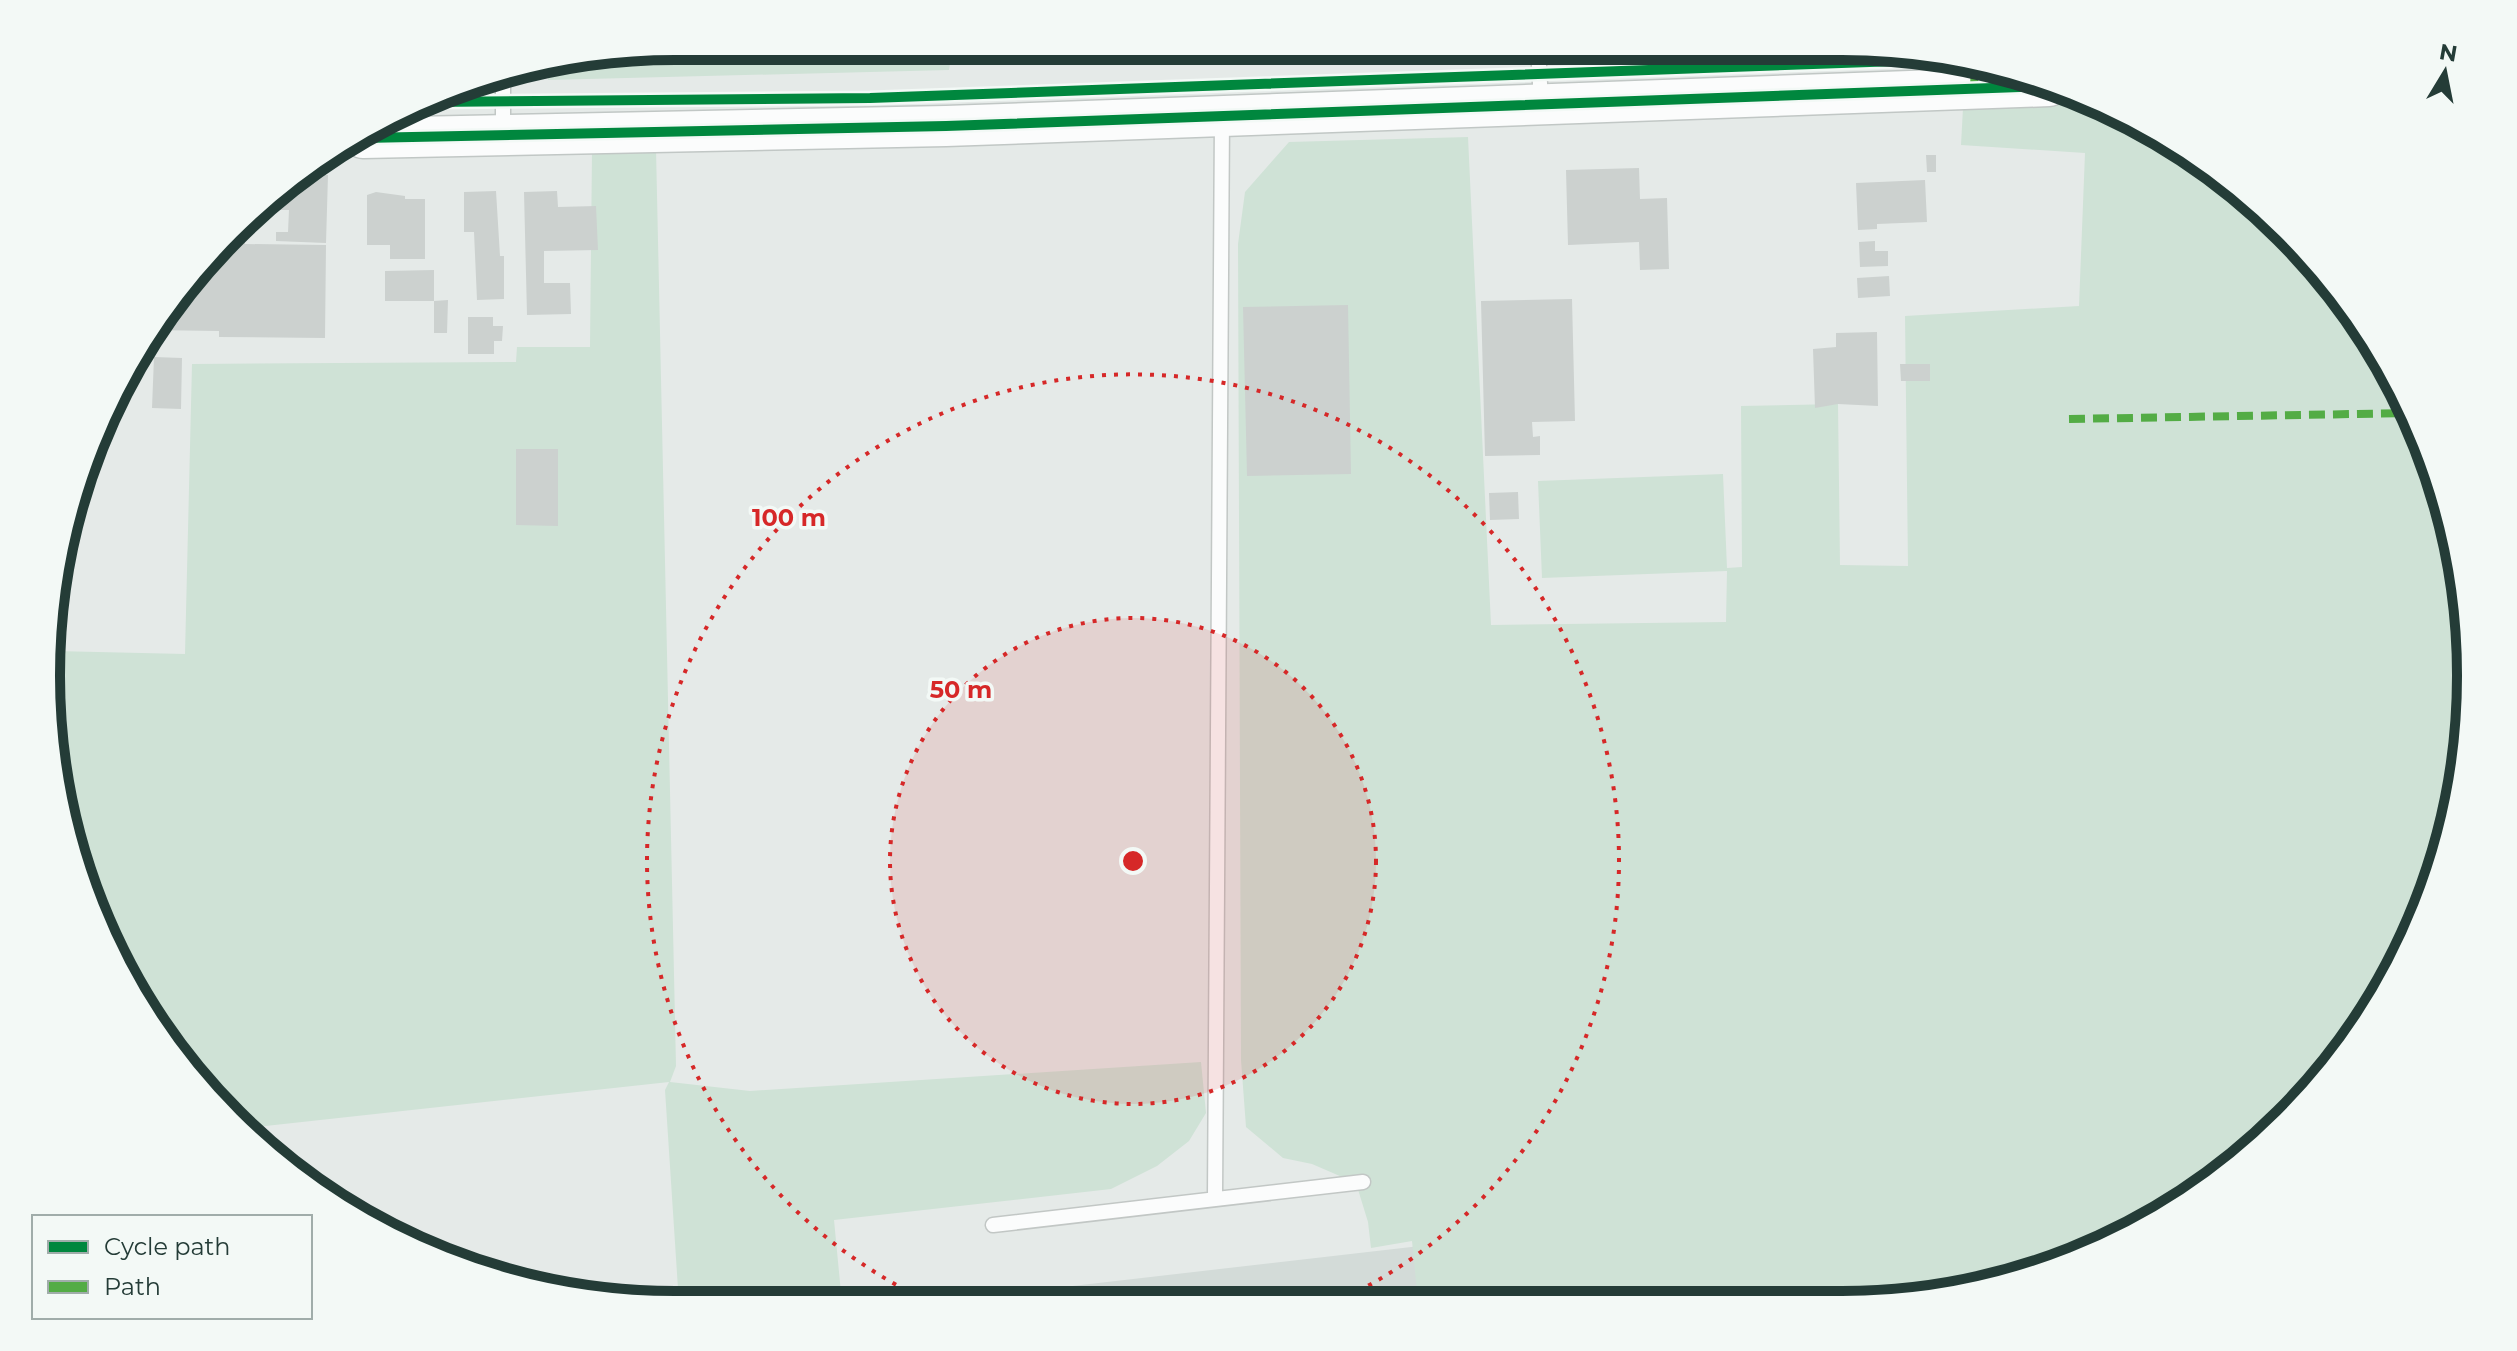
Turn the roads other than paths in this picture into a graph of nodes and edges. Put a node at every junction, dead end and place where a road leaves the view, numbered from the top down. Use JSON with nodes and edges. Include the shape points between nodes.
{"nodes":[{"id":1,"x":1539,"y":60,"type":"edge"},
{"id":2,"x":503,"y":85,"type":"edge"},
{"id":3,"x":2021,"y":87,"type":"edge"},
{"id":4,"x":1542,"y":107,"type":"junction"},
{"id":5,"x":1222,"y":117,"type":"junction"},
{"id":6,"x":503,"y":136,"type":"junction"},
{"id":7,"x":376,"y":138,"type":"edge"},
{"id":8,"x":1363,"y":1182,"type":"dead end"},
{"id":9,"x":1215,"y":1197,"type":"junction"},
{"id":10,"x":993,"y":1225,"type":"dead end"}],
"edges":[{"from":1,"to":4,"type":"lane"},
{"from":2,"to":6,"type":"lane"},
{"from":3,"to":4,"type":"street"},
{"from":4,"to":5,"type":"street"},
{"from":5,"to":6,"type":"street"},
{"from":5,"to":9,"type":"lane"},
{"from":6,"to":7,"type":"street"},
{"from":8,"to":9,"type":"lane"},
{"from":9,"to":10,"type":"lane"}]}
